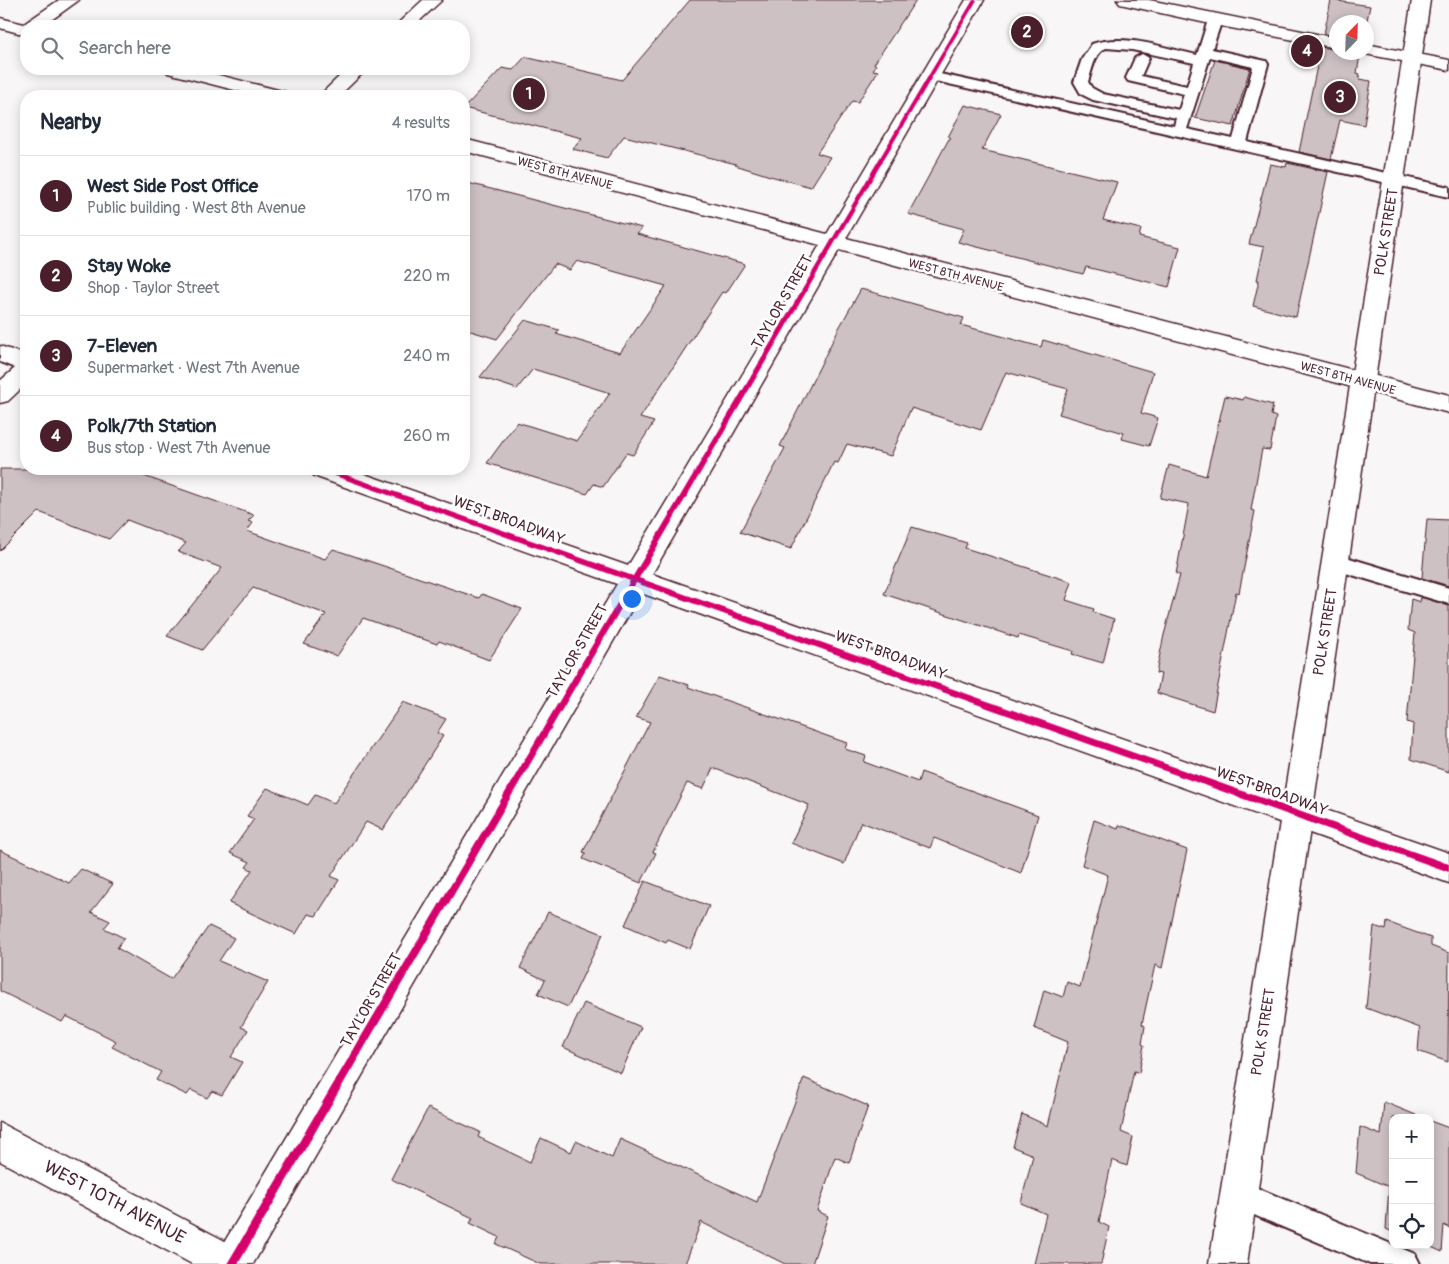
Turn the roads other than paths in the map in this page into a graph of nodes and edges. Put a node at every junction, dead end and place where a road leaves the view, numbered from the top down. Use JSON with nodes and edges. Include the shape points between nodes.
{"nodes":[{"id":1,"x":70,"y":0,"type":"edge"},
{"id":2,"x":432,"y":0,"type":"edge"},
{"id":3,"x":976,"y":0,"type":"edge"},
{"id":4,"x":1126,"y":0,"type":"edge"},
{"id":5,"x":1421,"y":0,"type":"edge"},
{"id":6,"x":41,"y":20,"type":"edge"},
{"id":7,"x":410,"y":20,"type":"edge"},
{"id":8,"x":1216,"y":20,"type":"junction"},
{"id":9,"x":0,"y":23,"type":"edge"},
{"id":10,"x":20,"y":28,"type":"edge"},
{"id":11,"x":1329,"y":42,"type":"edge"},
{"id":12,"x":1374,"y":51,"type":"edge"},
{"id":13,"x":1142,"y":58,"type":"dead end"},
{"id":14,"x":1413,"y":58,"type":"junction"},
{"id":15,"x":1449,"y":65,"type":"edge"},
{"id":16,"x":197,"y":75,"type":"edge"},
{"id":17,"x":351,"y":75,"type":"edge"},
{"id":18,"x":931,"y":76,"type":"junction"},
{"id":19,"x":1200,"y":80,"type":"junction"},
{"id":20,"x":255,"y":90,"type":"edge"},
{"id":21,"x":335,"y":90,"type":"edge"},
{"id":22,"x":1185,"y":116,"type":"junction"},
{"id":23,"x":1179,"y":131,"type":"junction"},
{"id":24,"x":1239,"y":144,"type":"junction"},
{"id":25,"x":470,"y":148,"type":"edge"},
{"id":26,"x":1394,"y":179,"type":"junction"},
{"id":27,"x":1449,"y":192,"type":"edge"},
{"id":28,"x":833,"y":243,"type":"junction"},
{"id":29,"x":0,"y":354,"type":"edge"},
{"id":30,"x":20,"y":361,"type":"edge"},
{"id":31,"x":20,"y":377,"type":"edge"},
{"id":32,"x":1363,"y":382,"type":"junction"},
{"id":33,"x":0,"y":395,"type":"edge"},
{"id":34,"x":1449,"y":404,"type":"edge"},
{"id":35,"x":341,"y":475,"type":"edge"},
{"id":36,"x":1336,"y":562,"type":"junction"},
{"id":37,"x":635,"y":579,"type":"junction"},
{"id":38,"x":1449,"y":596,"type":"edge"},
{"id":39,"x":1297,"y":814,"type":"junction"},
{"id":40,"x":1449,"y":868,"type":"edge"},
{"id":41,"x":0,"y":1141,"type":"edge"},
{"id":42,"x":1238,"y":1194,"type":"junction"},
{"id":43,"x":231,"y":1264,"type":"edge"},
{"id":44,"x":1228,"y":1264,"type":"edge"},
{"id":45,"x":1405,"y":1264,"type":"edge"}],
"edges":[{"from":1,"to":6,"type":"street"},
{"from":2,"to":7,"type":"street"},
{"from":3,"to":18,"type":"street","name":"TAYLOR STREET"},
{"from":4,"to":8,"type":"street"},
{"from":5,"to":14,"type":"street","name":"POLK STREET"},
{"from":8,"to":11,"type":"street"},
{"from":8,"to":19,"type":"lane"},
{"from":9,"to":10,"type":"street"},
{"from":12,"to":14,"type":"street"},
{"from":13,"to":19,"type":"lane","via":[[1133,78]]},
{"from":14,"to":15,"type":"street"},
{"from":14,"to":26,"type":"street","name":"POLK STREET"},
{"from":16,"to":20,"type":"street"},
{"from":17,"to":21,"type":"street"},
{"from":18,"to":23,"type":"lane"},
{"from":18,"to":28,"type":"street","name":"TAYLOR STREET"},
{"from":19,"to":22,"type":"lane"},
{"from":19,"to":22,"type":"lane","via":[[1122,44],[1103,43],[1095,48],[1081,82],[1086,91],[1098,97]]},
{"from":19,"to":24,"type":"lane","via":[[1261,64],[1243,110]]},
{"from":22,"to":23,"type":"lane"},
{"from":23,"to":24,"type":"lane"},
{"from":24,"to":26,"type":"lane"},
{"from":25,"to":28,"type":"street","name":"WEST 8TH AVENUE"},
{"from":26,"to":27,"type":"lane"},
{"from":26,"to":32,"type":"street","name":"POLK STREET"},
{"from":28,"to":32,"type":"street","name":"WEST 8TH AVENUE"},
{"from":28,"to":37,"type":"street","name":"TAYLOR STREET"},
{"from":29,"to":30,"type":"street"},
{"from":31,"to":33,"type":"street"},
{"from":32,"to":34,"type":"street","name":"WEST 8TH AVENUE"},
{"from":32,"to":36,"type":"street","name":"POLK STREET"},
{"from":35,"to":37,"type":"street","name":"WEST BROADWAY"},
{"from":36,"to":38,"type":"lane"},
{"from":36,"to":39,"type":"street","name":"POLK STREET"},
{"from":37,"to":39,"type":"street","name":"WEST BROADWAY"},
{"from":37,"to":43,"type":"street","name":"TAYLOR STREET"},
{"from":39,"to":40,"type":"street","name":"WEST BROADWAY"},
{"from":39,"to":42,"type":"street","name":"POLK STREET"},
{"from":41,"to":43,"type":"street","name":"WEST 10TH AVENUE"},
{"from":42,"to":44,"type":"street","name":"POLK STREET"},
{"from":42,"to":45,"type":"lane"}]}
